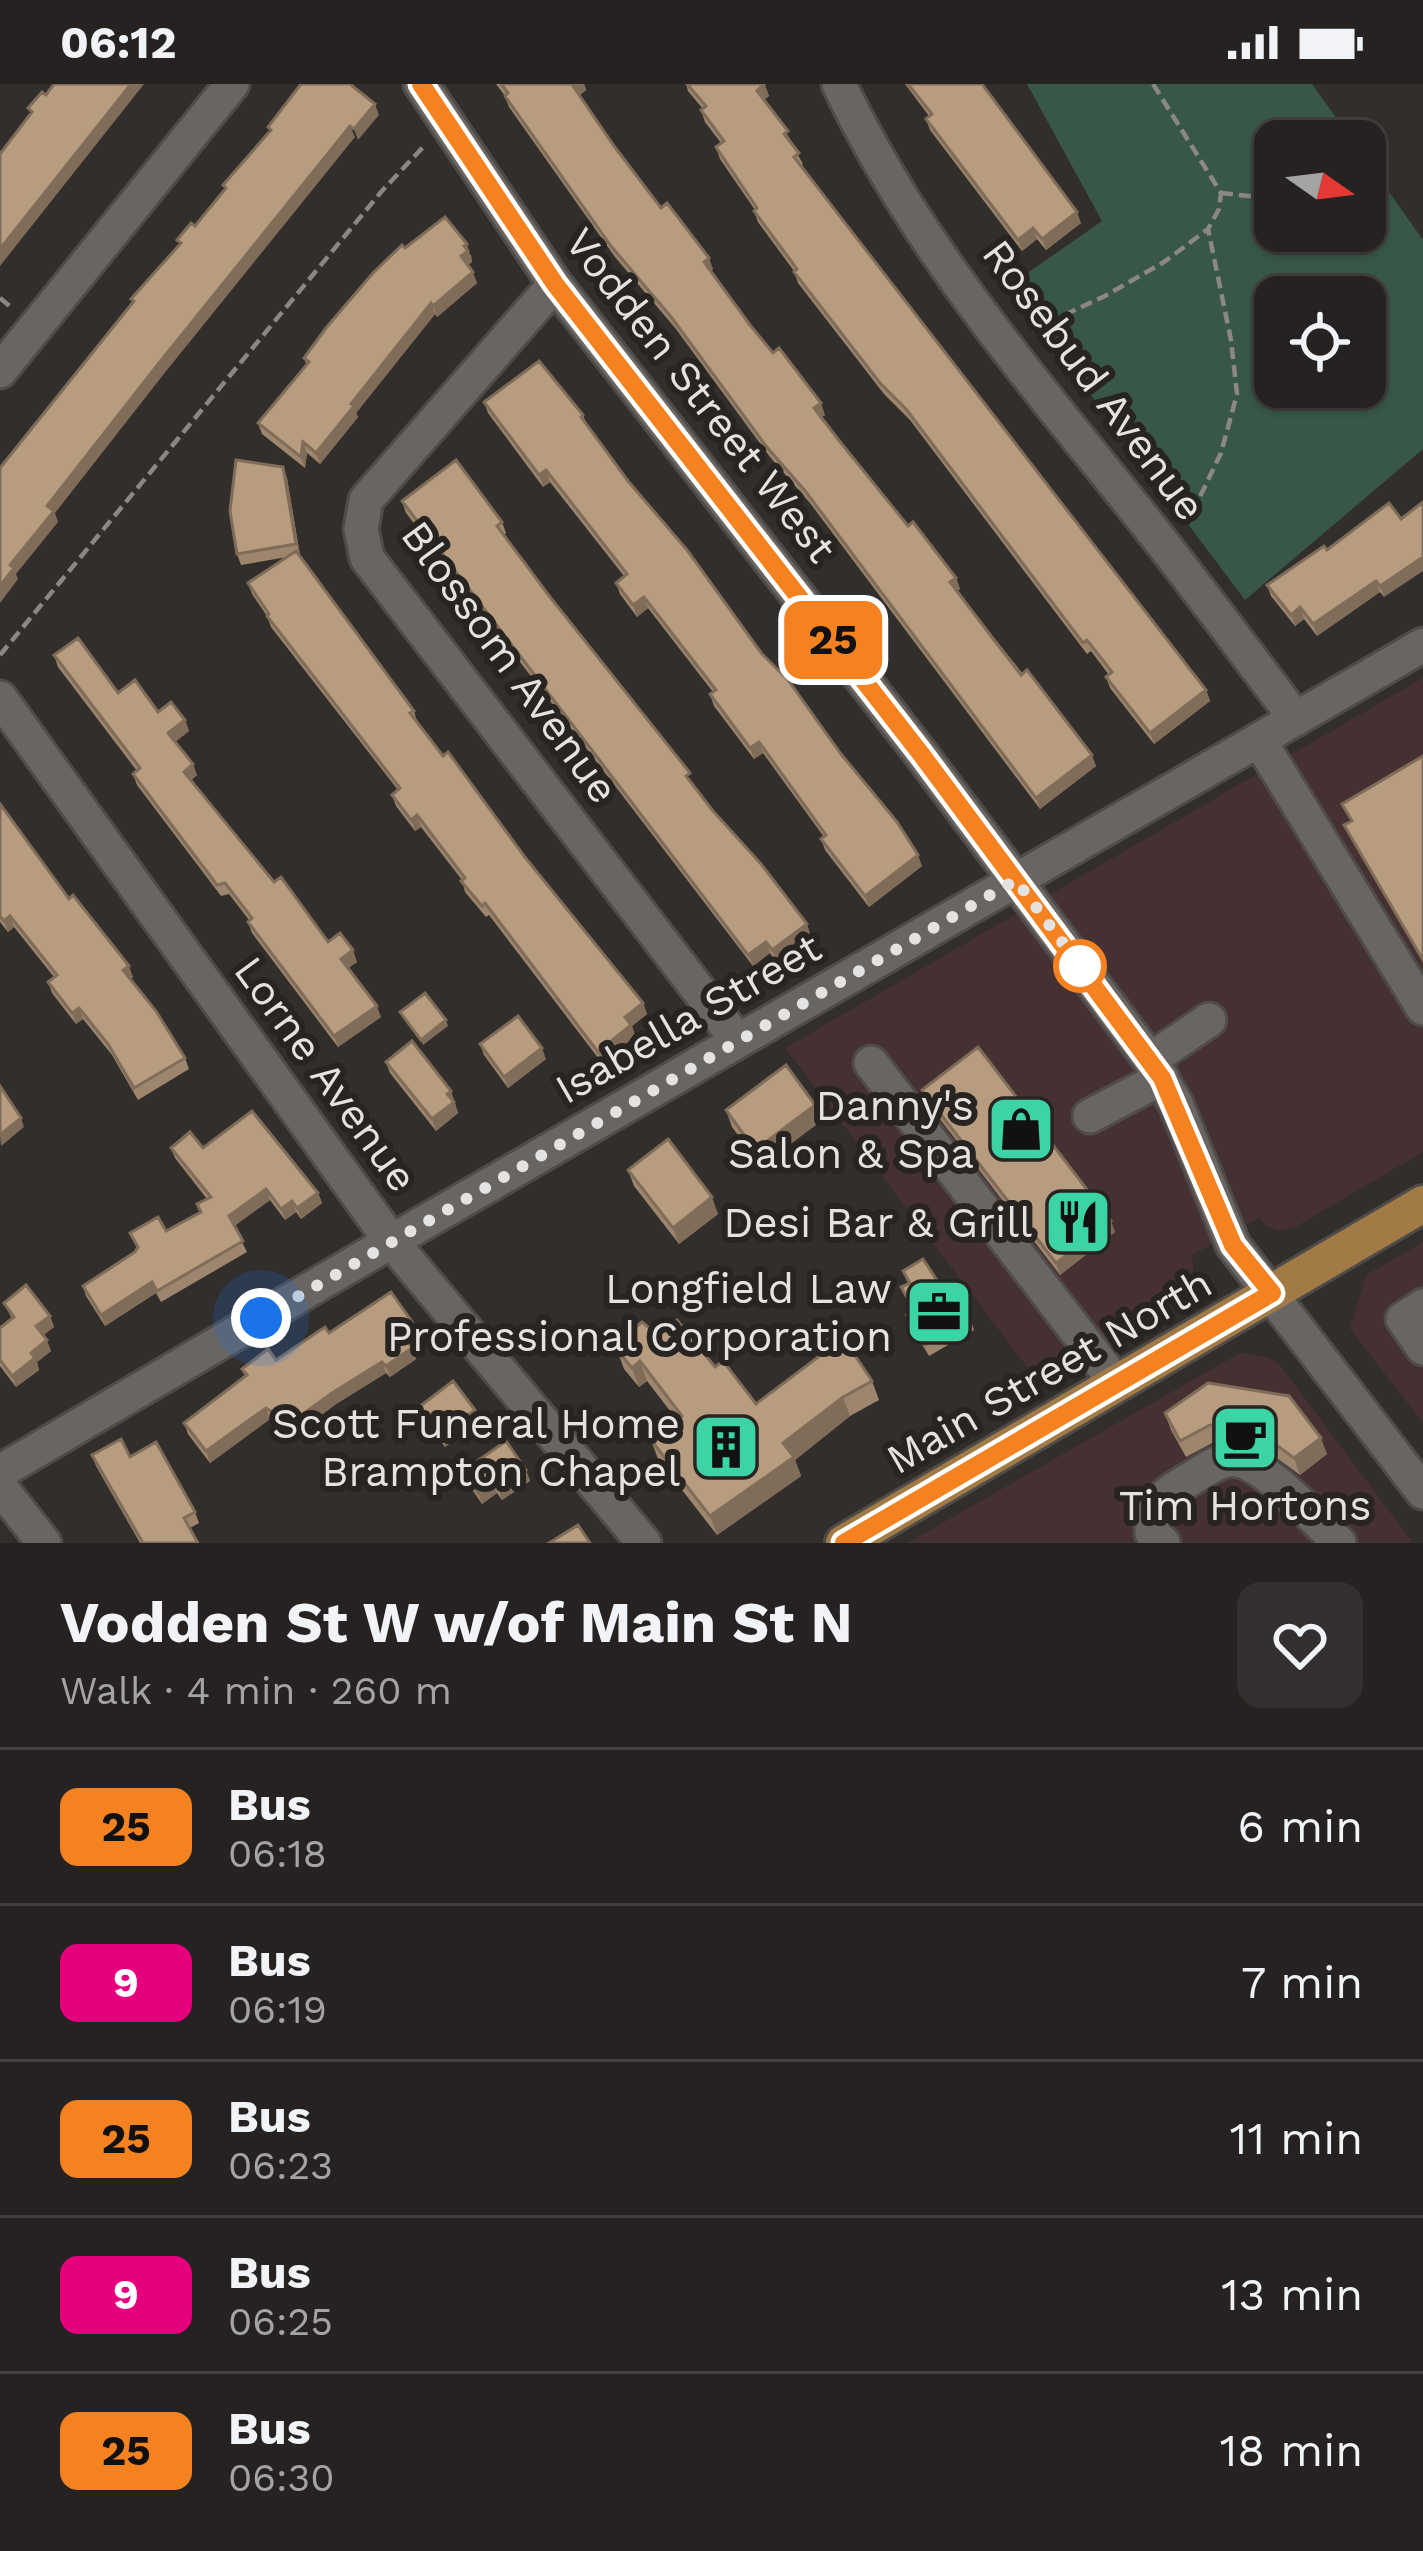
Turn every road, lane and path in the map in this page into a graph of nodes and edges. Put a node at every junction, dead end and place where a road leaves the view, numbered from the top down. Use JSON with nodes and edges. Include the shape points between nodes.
{"nodes":[{"id":1,"x":232,"y":84,"type":"edge"},
{"id":2,"x":421,"y":84,"type":"edge"},
{"id":3,"x":839,"y":84,"type":"edge"},
{"id":4,"x":1153,"y":84,"type":"edge"},
{"id":5,"x":445,"y":123,"type":"junction"},
{"id":6,"x":1221,"y":193,"type":"junction"},
{"id":7,"x":1254,"y":197,"type":"edge"},
{"id":8,"x":1208,"y":229,"type":"junction"},
{"id":9,"x":555,"y":284,"type":"junction"},
{"id":10,"x":1008,"y":351,"type":"junction"},
{"id":11,"x":0,"y":371,"type":"edge"},
{"id":12,"x":1155,"y":534,"type":"junction"},
{"id":13,"x":1423,"y":645,"type":"edge"},
{"id":14,"x":0,"y":655,"type":"edge"},
{"id":15,"x":0,"y":698,"type":"edge"},
{"id":16,"x":1295,"y":719,"type":"junction"},
{"id":17,"x":1259,"y":740,"type":"junction"},
{"id":18,"x":1016,"y":880,"type":"junction"},
{"id":19,"x":1423,"y":1008,"type":"edge"},
{"id":20,"x":1209,"y":1020,"type":"dead end"},
{"id":21,"x":737,"y":1040,"type":"junction"},
{"id":22,"x":872,"y":1063,"type":"dead end"},
{"id":23,"x":1156,"y":1069,"type":"junction"},
{"id":24,"x":1090,"y":1116,"type":"dead end"},
{"id":25,"x":1423,"y":1204,"type":"edge"},
{"id":26,"x":391,"y":1241,"type":"junction"},
{"id":27,"x":1272,"y":1293,"type":"junction"},
{"id":28,"x":1423,"y":1306,"type":"edge"},
{"id":29,"x":1423,"y":1348,"type":"edge"},
{"id":30,"x":1117,"y":1384,"type":"junction"},
{"id":31,"x":1416,"y":1469,"type":"edge"},
{"id":32,"x":0,"y":1472,"type":"edge"},
{"id":33,"x":0,"y":1487,"type":"edge"},
{"id":34,"x":864,"y":1538,"type":"edge"},
{"id":35,"x":44,"y":1543,"type":"edge"},
{"id":36,"x":644,"y":1543,"type":"edge"},
{"id":37,"x":1163,"y":1543,"type":"edge"},
{"id":38,"x":1339,"y":1543,"type":"edge"}],
"edges":[{"from":1,"to":11,"type":"street"},
{"from":2,"to":5,"type":"street","name":"Vodden Street West"},
{"from":3,"to":10,"type":"street","name":"Rosebud Avenue","via":[[870,149]]},
{"from":4,"to":6,"type":"path"},
{"from":5,"to":9,"type":"street","name":"Vodden Street West"},
{"from":5,"to":14,"type":"path"},
{"from":6,"to":7,"type":"path"},
{"from":6,"to":8,"type":"path"},
{"from":8,"to":10,"type":"path","via":[[1125,284],[1039,324]]},
{"from":8,"to":12,"type":"path","via":[[1237,394],[1196,505]]},
{"from":9,"to":18,"type":"street","name":"Vodden Street West"},
{"from":9,"to":21,"type":"street","name":"Blossom Avenue","via":[[366,500],[361,529],[368,558]]},
{"from":10,"to":12,"type":"street","name":"Rosebud Avenue"},
{"from":12,"to":16,"type":"street","name":"Rosebud Avenue"},
{"from":13,"to":16,"type":"street","name":"Isabella Street"},
{"from":15,"to":26,"type":"street","name":"Lorne Avenue"},
{"from":16,"to":17,"type":"street","name":"Isabella Street"},
{"from":17,"to":18,"type":"street","name":"Isabella Street"},
{"from":17,"to":19,"type":"street"},
{"from":18,"to":21,"type":"street","name":"Isabella Street"},
{"from":18,"to":23,"type":"street","name":"Vodden Street West"},
{"from":20,"to":23,"type":"street"},
{"from":21,"to":26,"type":"street","name":"Isabella Street"},
{"from":22,"to":30,"type":"street"},
{"from":23,"to":24,"type":"street"},
{"from":23,"to":27,"type":"street","name":"Vodden Street West","via":[[1233,1245]]},
{"from":25,"to":27,"type":"main road","name":"Main Street North"},
{"from":26,"to":32,"type":"street","name":"Isabella Street"},
{"from":26,"to":36,"type":"street","name":"Lorne Avenue"},
{"from":27,"to":30,"type":"main road","name":"Main Street North"},
{"from":27,"to":31,"type":"street","name":"Vodden Street West"},
{"from":28,"to":29,"type":"street","via":[[1403,1319]]},
{"from":30,"to":34,"type":"main road","name":"Main Street North"},
{"from":33,"to":35,"type":"street"},
{"from":37,"to":38,"type":"street","via":[[1150,1516],[1161,1496],[1223,1460],[1258,1467]]}]}
